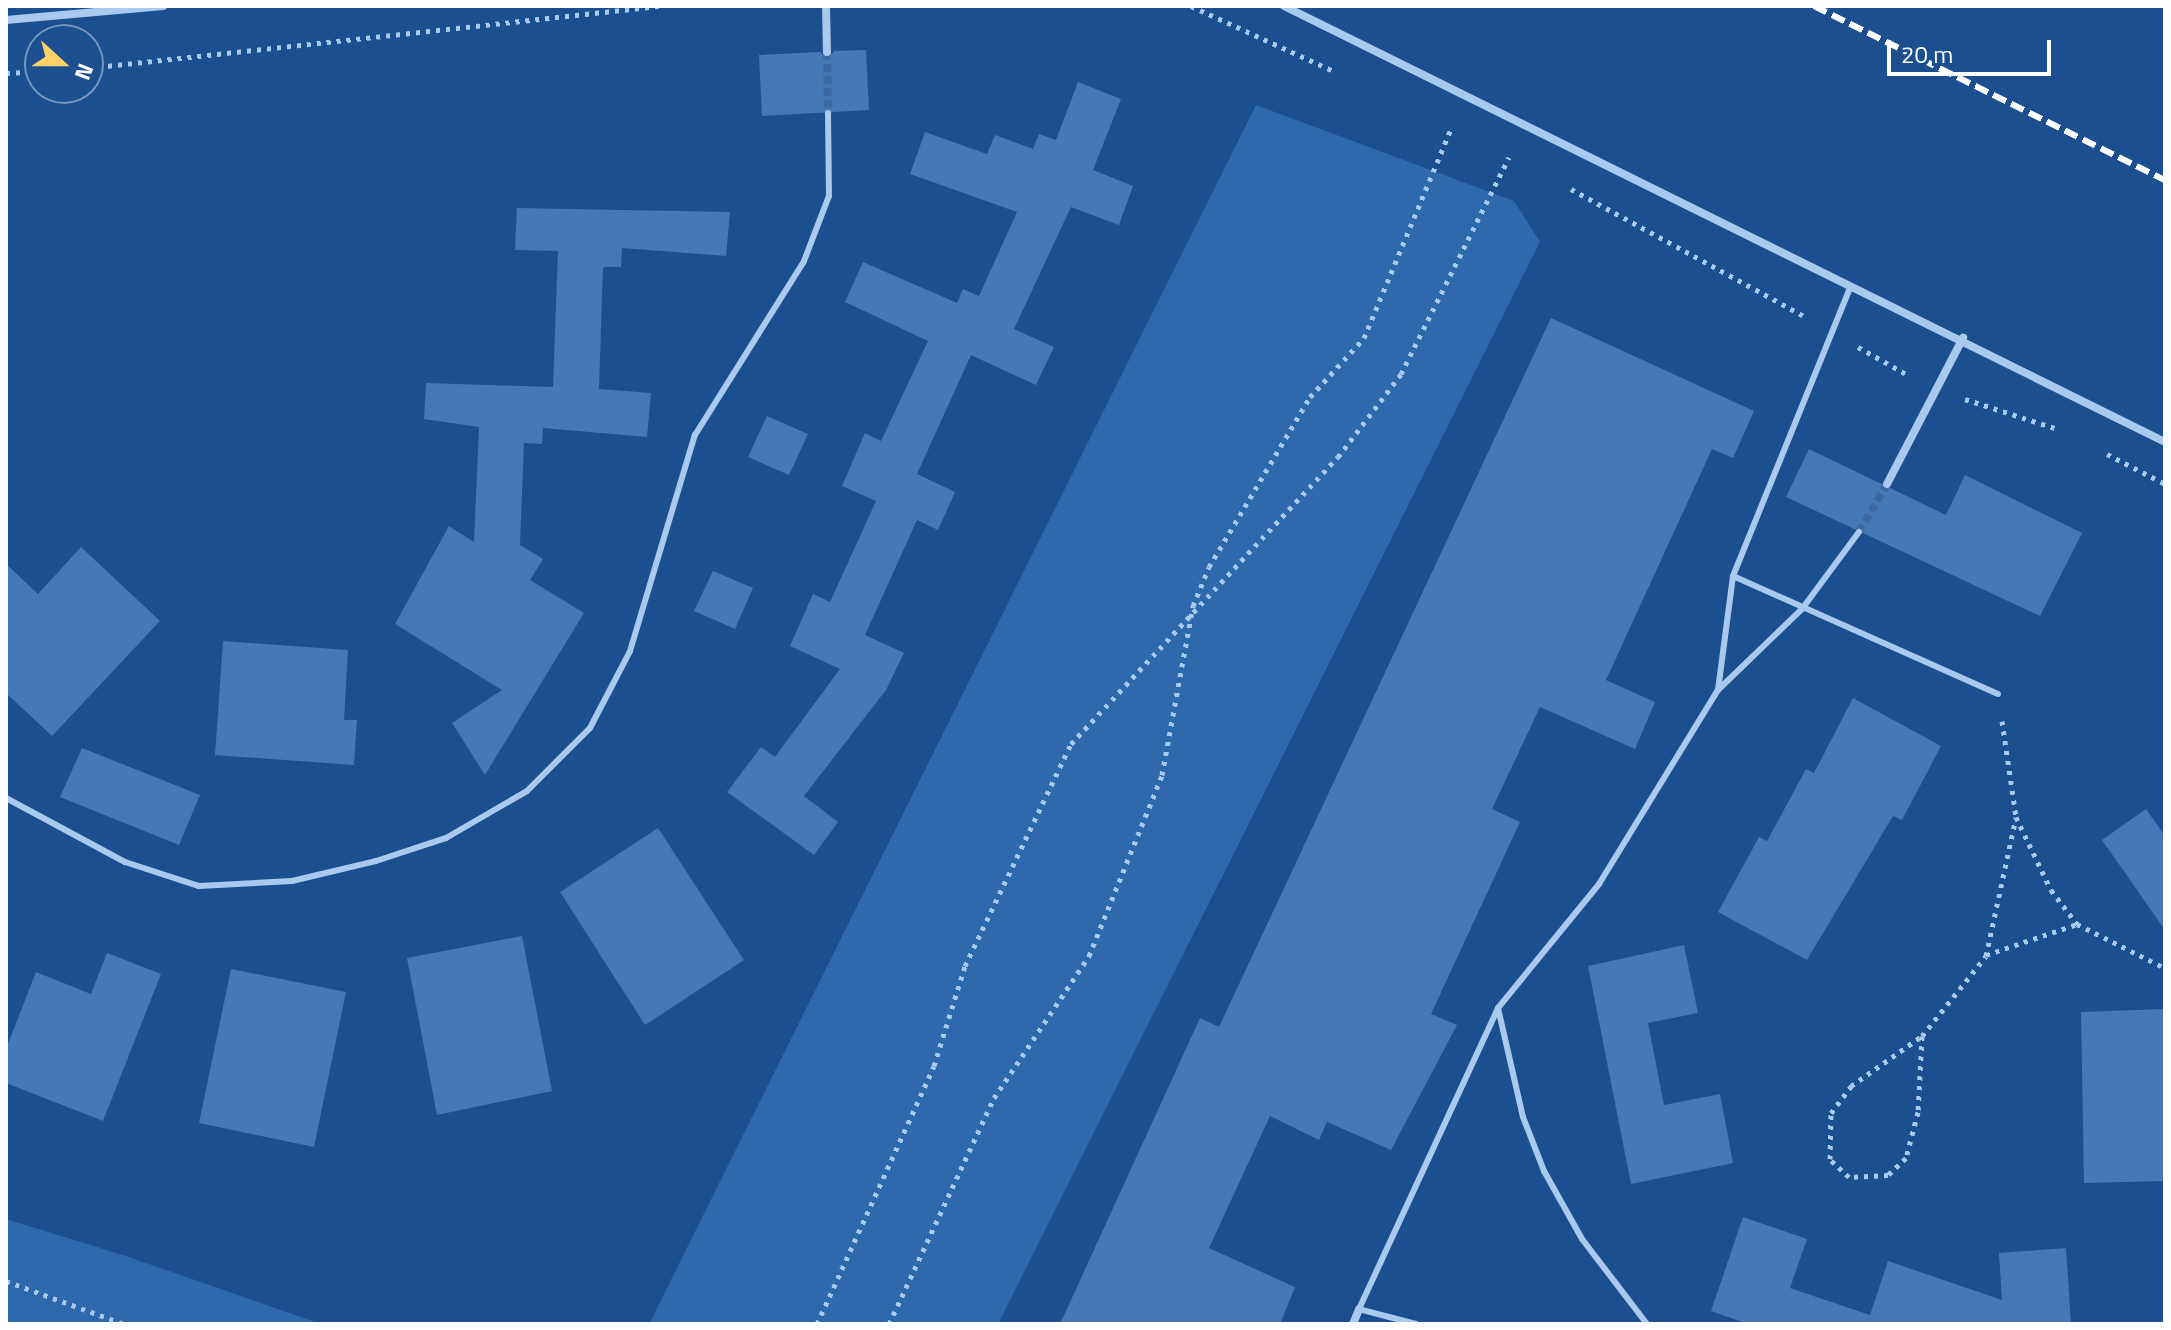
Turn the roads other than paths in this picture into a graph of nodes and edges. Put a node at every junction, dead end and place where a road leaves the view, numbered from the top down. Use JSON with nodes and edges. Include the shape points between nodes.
{"nodes":[{"id":1,"x":163,"y":6,"type":"edge"},
{"id":2,"x":826,"y":6,"type":"edge"},
{"id":3,"x":1284,"y":6,"type":"edge"},
{"id":4,"x":6,"y":20,"type":"edge"},
{"id":5,"x":827,"y":52,"type":"tunnel mouth"},
{"id":6,"x":828,"y":113,"type":"tunnel mouth"},
{"id":7,"x":1852,"y":283,"type":"junction"},
{"id":8,"x":1963,"y":338,"type":"junction"},
{"id":9,"x":2165,"y":442,"type":"edge"},
{"id":10,"x":1887,"y":484,"type":"tunnel mouth"},
{"id":11,"x":1859,"y":532,"type":"tunnel mouth"},
{"id":12,"x":1733,"y":576,"type":"junction"},
{"id":13,"x":1802,"y":609,"type":"junction"},
{"id":14,"x":1718,"y":690,"type":"junction"},
{"id":15,"x":1998,"y":694,"type":"road end"},
{"id":16,"x":6,"y":798,"type":"edge"},
{"id":17,"x":1498,"y":1008,"type":"junction"},
{"id":18,"x":1359,"y":1309,"type":"junction"},
{"id":19,"x":1353,"y":1324,"type":"edge"},
{"id":20,"x":1416,"y":1324,"type":"edge"},
{"id":21,"x":1647,"y":1324,"type":"edge"}],
"edges":[{"from":1,"to":4,"type":"street"},
{"from":2,"to":5,"type":"street"},
{"from":3,"to":7,"type":"street"},
{"from":6,"to":16,"type":"lane","via":[[829,196],[804,261],[695,435],[630,651],[590,728],[527,791],[446,838],[376,861],[292,881],[199,886],[125,862]]},
{"from":7,"to":8,"type":"street"},
{"from":7,"to":12,"type":"lane"},
{"from":8,"to":9,"type":"street"},
{"from":8,"to":10,"type":"street"},
{"from":11,"to":13,"type":"lane"},
{"from":12,"to":13,"type":"lane"},
{"from":12,"to":14,"type":"lane"},
{"from":13,"to":14,"type":"lane"},
{"from":13,"to":15,"type":"lane"},
{"from":14,"to":17,"type":"lane","via":[[1599,884]]},
{"from":17,"to":18,"type":"lane"},
{"from":17,"to":21,"type":"lane","via":[[1523,1117],[1544,1171],[1582,1239]]},
{"from":18,"to":19,"type":"street"},
{"from":18,"to":20,"type":"lane"}]}
